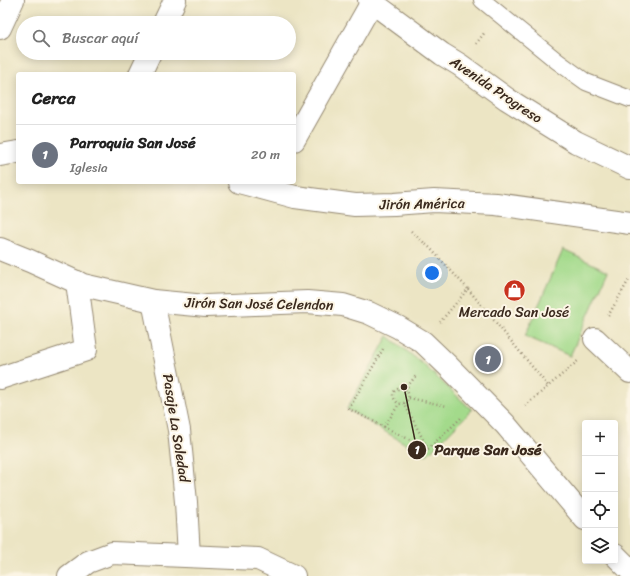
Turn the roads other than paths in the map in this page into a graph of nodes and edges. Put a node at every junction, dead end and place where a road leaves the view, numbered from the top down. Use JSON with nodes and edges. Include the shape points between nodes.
{"nodes":[{"id":1,"x":13,"y":0,"type":"edge"},
{"id":2,"x":175,"y":0,"type":"edge"},
{"id":3,"x":482,"y":0,"type":"edge"},
{"id":4,"x":370,"y":1,"type":"edge"},
{"id":5,"x":167,"y":16,"type":"edge"},
{"id":6,"x":0,"y":28,"type":"edge"},
{"id":7,"x":147,"y":60,"type":"edge"},
{"id":8,"x":141,"y":72,"type":"edge"},
{"id":9,"x":630,"y":99,"type":"edge"},
{"id":10,"x":296,"y":136,"type":"edge"},
{"id":11,"x":16,"y":152,"type":"edge"},
{"id":12,"x":0,"y":155,"type":"edge"},
{"id":13,"x":630,"y":168,"type":"edge"},
{"id":14,"x":254,"y":184,"type":"edge"},
{"id":15,"x":268,"y":186,"type":"edge"},
{"id":16,"x":630,"y":223,"type":"edge"},
{"id":17,"x":0,"y":249,"type":"edge"},
{"id":18,"x":77,"y":282,"type":"junction"},
{"id":19,"x":154,"y":301,"type":"junction"},
{"id":20,"x":595,"y":338,"type":"road end"},
{"id":21,"x":630,"y":372,"type":"edge"},
{"id":22,"x":0,"y":378,"type":"edge"},
{"id":23,"x":582,"y":515,"type":"edge"},
{"id":24,"x":188,"y":556,"type":"junction"},
{"id":25,"x":618,"y":558,"type":"edge"},
{"id":26,"x":630,"y":570,"type":"edge"},
{"id":27,"x":69,"y":576,"type":"edge"},
{"id":28,"x":294,"y":576,"type":"edge"}],
"edges":[{"from":1,"to":6,"type":"street"},
{"from":2,"to":5,"type":"street"},
{"from":3,"to":9,"type":"lane","via":[[556,61],[586,82]]},
{"from":4,"to":10,"type":"street"},
{"from":4,"to":13,"type":"street","name":"Avenida Progreso","via":[[507,99],[576,142]]},
{"from":7,"to":8,"type":"street"},
{"from":11,"to":12,"type":"street"},
{"from":14,"to":15,"type":"street","name":"Jirón América"},
{"from":15,"to":16,"type":"street","name":"Jirón América","via":[[295,197],[354,205],[434,201],[496,204]]},
{"from":17,"to":18,"type":"street","name":"Jirón San José Celendon"},
{"from":18,"to":19,"type":"street","name":"Jirón San José Celendon"},
{"from":18,"to":22,"type":"street","via":[[86,350]]},
{"from":19,"to":23,"type":"street","name":"Jirón San José Celendon","via":[[206,306],[307,302],[335,304],[369,313],[398,327],[423,342],[448,365],[505,424]]},
{"from":19,"to":24,"type":"street","name":"Pasaje La Soledad","via":[[179,430]]},
{"from":20,"to":21,"type":"street"},
{"from":24,"to":27,"type":"street","via":[[112,553],[88,562]]},
{"from":24,"to":28,"type":"street","via":[[258,559]]},
{"from":25,"to":26,"type":"street"}]}
